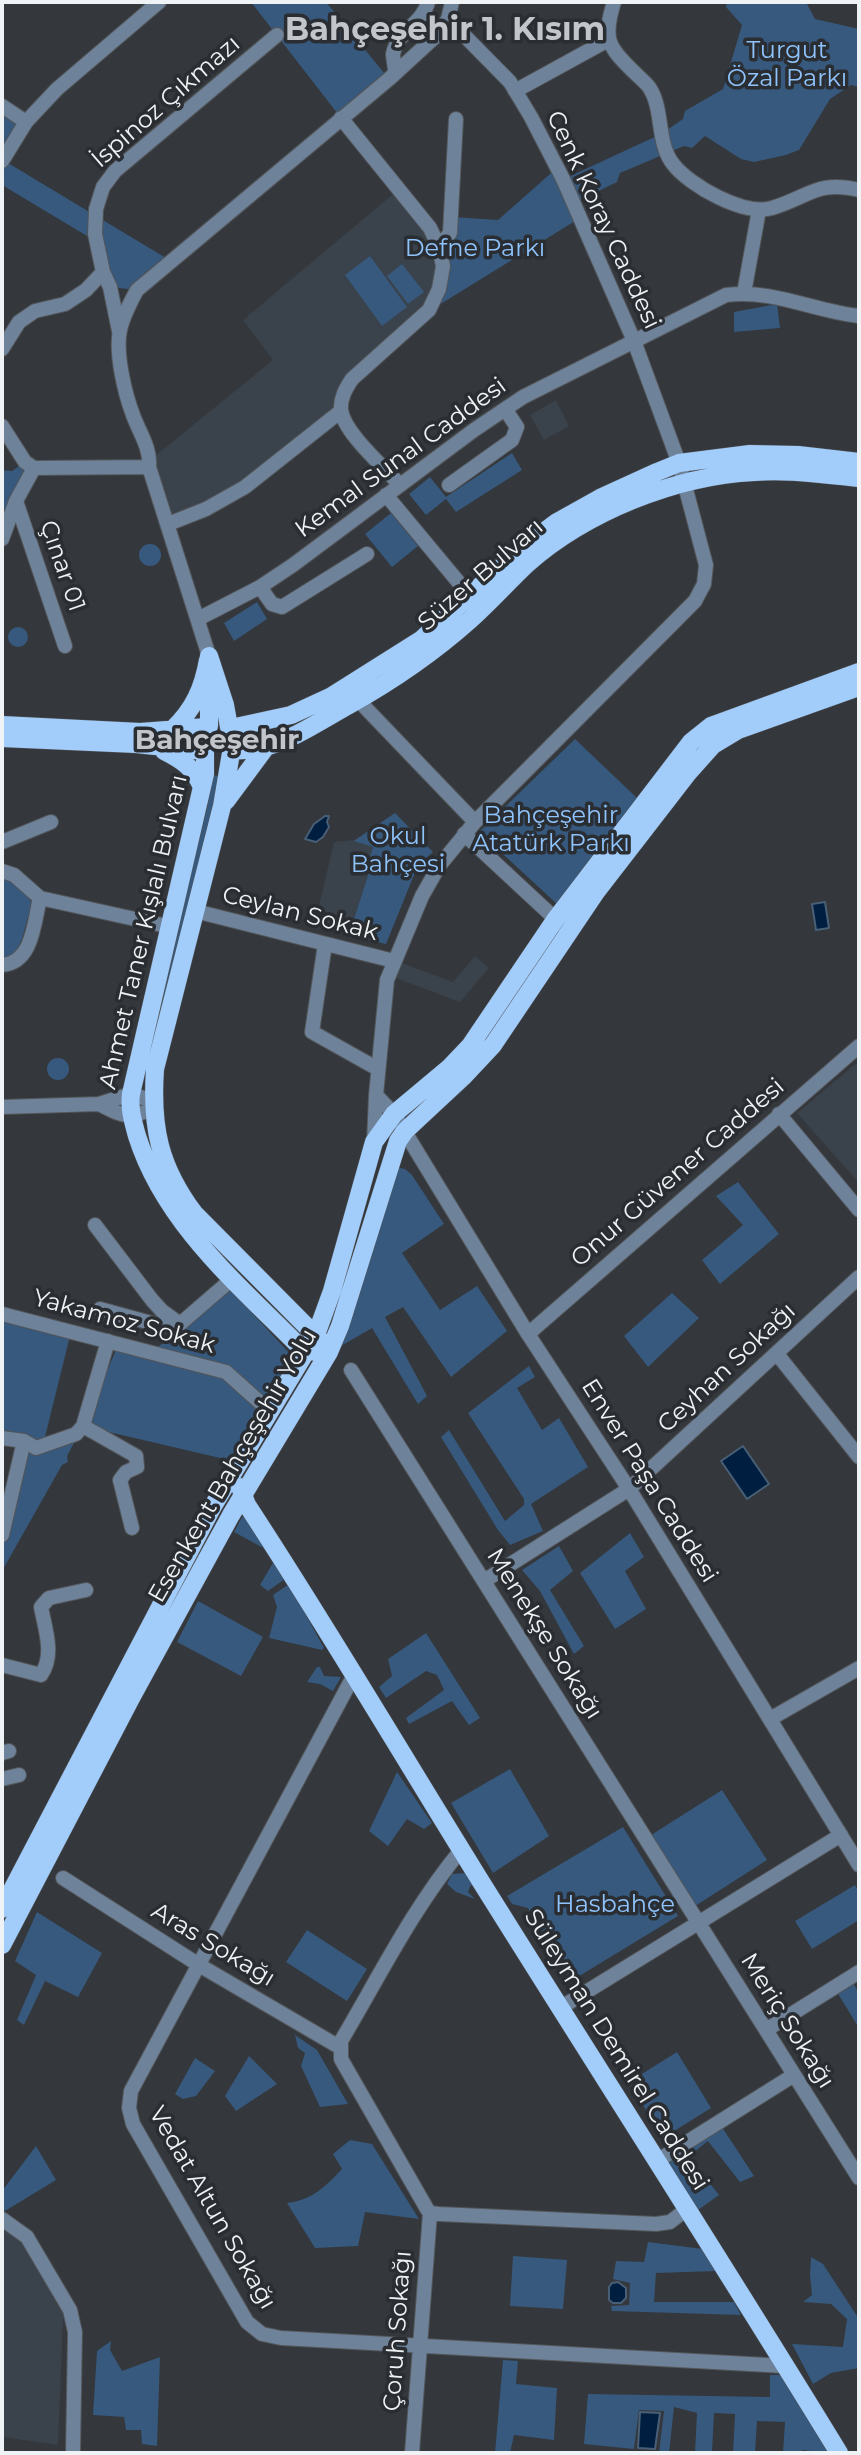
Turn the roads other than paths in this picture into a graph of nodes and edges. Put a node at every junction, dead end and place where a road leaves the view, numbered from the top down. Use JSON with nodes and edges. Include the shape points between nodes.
{"nodes":[{"id":1,"x":159,"y":2,"type":"edge"},
{"id":2,"x":428,"y":2,"type":"edge"},
{"id":3,"x":452,"y":2,"type":"edge"},
{"id":4,"x":614,"y":2,"type":"edge"},
{"id":5,"x":448,"y":19,"type":"junction"},
{"id":6,"x":277,"y":35,"type":"dead end"},
{"id":7,"x":608,"y":40,"type":"junction"},
{"id":8,"x":395,"y":71,"type":"junction"},
{"id":9,"x":515,"y":91,"type":"junction"},
{"id":10,"x":2,"y":106,"type":"edge"},
{"id":11,"x":341,"y":118,"type":"junction"},
{"id":12,"x":456,"y":119,"type":"dead end"},
{"id":13,"x":26,"y":122,"type":"junction"},
{"id":14,"x":2,"y":161,"type":"edge"},
{"id":15,"x":859,"y":190,"type":"edge"},
{"id":16,"x":759,"y":210,"type":"junction"},
{"id":17,"x":439,"y":247,"type":"junction"},
{"id":18,"x":103,"y":272,"type":"junction"},
{"id":19,"x":110,"y":287,"type":"junction"},
{"id":20,"x":137,"y":290,"type":"junction"},
{"id":21,"x":744,"y":293,"type":"junction"},
{"id":22,"x":859,"y":316,"type":"edge"},
{"id":23,"x":119,"y":333,"type":"junction"},
{"id":24,"x":634,"y":341,"type":"junction"},
{"id":25,"x":2,"y":349,"type":"edge"},
{"id":26,"x":505,"y":409,"type":"junction"},
{"id":27,"x":341,"y":411,"type":"junction"},
{"id":28,"x":2,"y":425,"type":"edge"},
{"id":29,"x":859,"y":462,"type":"edge"},
{"id":30,"x":679,"y":463,"type":"junction"},
{"id":31,"x":149,"y":467,"type":"junction"},
{"id":32,"x":34,"y":468,"type":"junction"},
{"id":33,"x":859,"y":478,"type":"edge"},
{"id":34,"x":684,"y":484,"type":"junction"},
{"id":35,"x":400,"y":485,"type":"junction"},
{"id":36,"x":449,"y":485,"type":"dead end"},
{"id":37,"x":386,"y":495,"type":"junction"},
{"id":38,"x":16,"y":501,"type":"junction"},
{"id":39,"x":167,"y":524,"type":"junction"},
{"id":40,"x":2,"y":539,"type":"edge"},
{"id":41,"x":367,"y":554,"type":"dead end"},
{"id":42,"x":260,"y":587,"type":"junction"},
{"id":43,"x":475,"y":603,"type":"junction"},
{"id":44,"x":198,"y":619,"type":"junction"},
{"id":45,"x":65,"y":646,"type":"dead end"},
{"id":46,"x":209,"y":656,"type":"junction"},
{"id":47,"x":859,"y":672,"type":"edge"},
{"id":48,"x":859,"y":687,"type":"edge"},
{"id":49,"x":358,"y":700,"type":"junction"},
{"id":50,"x":2,"y":725,"type":"edge"},
{"id":51,"x":208,"y":726,"type":"junction"},
{"id":52,"x":230,"y":727,"type":"junction"},
{"id":53,"x":173,"y":729,"type":"junction"},
{"id":54,"x":2,"y":738,"type":"edge"},
{"id":55,"x":266,"y":747,"type":"junction"},
{"id":56,"x":157,"y":748,"type":"junction"},
{"id":57,"x":204,"y":752,"type":"junction"},
{"id":58,"x":232,"y":752,"type":"junction"},
{"id":59,"x":202,"y":787,"type":"junction"},
{"id":60,"x":222,"y":806,"type":"junction"},
{"id":61,"x":51,"y":822,"type":"dead end"},
{"id":62,"x":475,"y":822,"type":"junction"},
{"id":63,"x":464,"y":834,"type":"junction"},
{"id":64,"x":2,"y":842,"type":"edge"},
{"id":65,"x":2,"y":871,"type":"edge"},
{"id":66,"x":40,"y":898,"type":"junction"},
{"id":67,"x":195,"y":911,"type":"junction"},
{"id":68,"x":562,"y":925,"type":"junction"},
{"id":69,"x":171,"y":927,"type":"junction"},
{"id":70,"x":325,"y":944,"type":"junction"},
{"id":71,"x":394,"y":961,"type":"junction"},
{"id":72,"x":2,"y":965,"type":"edge"},
{"id":73,"x":859,"y":1046,"type":"edge"},
{"id":74,"x":378,"y":1069,"type":"junction"},
{"id":75,"x":131,"y":1094,"type":"junction"},
{"id":76,"x":376,"y":1095,"type":"junction"},
{"id":77,"x":99,"y":1104,"type":"junction"},
{"id":78,"x":153,"y":1105,"type":"junction"},
{"id":79,"x":2,"y":1107,"type":"edge"},
{"id":80,"x":779,"y":1114,"type":"junction"},
{"id":81,"x":132,"y":1117,"type":"junction"},
{"id":82,"x":399,"y":1122,"type":"junction"},
{"id":83,"x":374,"y":1142,"type":"junction"},
{"id":84,"x":859,"y":1210,"type":"edge"},
{"id":85,"x":95,"y":1225,"type":"dead end"},
{"id":86,"x":859,"y":1277,"type":"edge"},
{"id":87,"x":232,"y":1279,"type":"junction"},
{"id":88,"x":100,"y":1309,"type":"dead end"},
{"id":89,"x":2,"y":1314,"type":"edge"},
{"id":90,"x":180,"y":1324,"type":"junction"},
{"id":91,"x":528,"y":1334,"type":"junction"},
{"id":92,"x":108,"y":1341,"type":"junction"},
{"id":93,"x":312,"y":1343,"type":"junction"},
{"id":94,"x":329,"y":1352,"type":"junction"},
{"id":95,"x":777,"y":1354,"type":"junction"},
{"id":96,"x":351,"y":1370,"type":"dead end"},
{"id":97,"x":265,"y":1407,"type":"dead end"},
{"id":98,"x":83,"y":1426,"type":"junction"},
{"id":99,"x":2,"y":1438,"type":"edge"},
{"id":100,"x":24,"y":1441,"type":"junction"},
{"id":101,"x":859,"y":1457,"type":"edge"},
{"id":102,"x":237,"y":1468,"type":"junction"},
{"id":103,"x":629,"y":1489,"type":"junction"},
{"id":104,"x":243,"y":1495,"type":"junction"},
{"id":105,"x":217,"y":1499,"type":"junction"},
{"id":106,"x":132,"y":1528,"type":"dead end"},
{"id":107,"x":2,"y":1535,"type":"edge"},
{"id":108,"x":484,"y":1581,"type":"junction"},
{"id":109,"x":86,"y":1590,"type":"dead end"},
{"id":110,"x":2,"y":1665,"type":"edge"},
{"id":111,"x":859,"y":1668,"type":"edge"},
{"id":112,"x":354,"y":1675,"type":"junction"},
{"id":113,"x":770,"y":1719,"type":"junction"},
{"id":114,"x":19,"y":1775,"type":"dead end"},
{"id":115,"x":2,"y":1779,"type":"edge"},
{"id":116,"x":841,"y":1835,"type":"junction"},
{"id":117,"x":461,"y":1850,"type":"junction"},
{"id":118,"x":859,"y":1865,"type":"edge"},
{"id":119,"x":63,"y":1878,"type":"dead end"},
{"id":120,"x":2,"y":1909,"type":"edge"},
{"id":121,"x":698,"y":1923,"type":"junction"},
{"id":122,"x":2,"y":1945,"type":"edge"},
{"id":123,"x":199,"y":1965,"type":"junction"},
{"id":124,"x":859,"y":1972,"type":"edge"},
{"id":125,"x":560,"y":2008,"type":"junction"},
{"id":126,"x":766,"y":2030,"type":"junction"},
{"id":127,"x":341,"y":2048,"type":"junction"},
{"id":128,"x":794,"y":2074,"type":"junction"},
{"id":129,"x":657,"y":2161,"type":"junction"},
{"id":130,"x":859,"y":2179,"type":"edge"},
{"id":131,"x":687,"y":2209,"type":"junction"},
{"id":132,"x":430,"y":2213,"type":"junction"},
{"id":133,"x":2,"y":2220,"type":"edge"},
{"id":134,"x":420,"y":2346,"type":"junction"},
{"id":135,"x":785,"y":2366,"type":"junction"},
{"id":136,"x":73,"y":2453,"type":"edge"},
{"id":137,"x":412,"y":2453,"type":"edge"},
{"id":138,"x":839,"y":2453,"type":"edge"}],
"edges":[{"from":1,"to":13,"type":"street","via":[[57,89]]},
{"from":2,"to":8,"type":"street","via":[[393,53]]},
{"from":3,"to":5,"type":"street"},
{"from":4,"to":7,"type":"street"},
{"from":5,"to":8,"type":"street","via":[[438,34]]},
{"from":5,"to":9,"type":"street","name":"Cenk Koray Caddesi"},
{"from":6,"to":18,"type":"street","name":"İspinoz Çıkmazı","via":[[115,171],[103,187],[95,234]]},
{"from":7,"to":9,"type":"street"},
{"from":7,"to":16,"type":"street","via":[[615,54],[650,88],[666,154],[675,166],[715,196]]},
{"from":8,"to":11,"type":"street"},
{"from":9,"to":24,"type":"street","name":"Cenk Koray Caddesi","via":[[549,148]]},
{"from":10,"to":13,"type":"street"},
{"from":11,"to":17,"type":"street","via":[[430,228]]},
{"from":11,"to":20,"type":"street"},
{"from":12,"to":17,"type":"street","via":[[450,233]]},
{"from":13,"to":14,"type":"street"},
{"from":15,"to":16,"type":"street","via":[[820,187]]},
{"from":16,"to":21,"type":"street"},
{"from":17,"to":27,"type":"street","via":[[443,266],[429,310],[352,379],[343,392]]},
{"from":18,"to":19,"type":"street","name":"İspinoz Çıkmazı"},
{"from":18,"to":25,"type":"street","via":[[65,304],[34,311],[19,322]]},
{"from":19,"to":20,"type":"street"},
{"from":19,"to":23,"type":"street","name":"İspinoz Çıkmazı"},
{"from":20,"to":23,"type":"street"},
{"from":21,"to":22,"type":"street"},
{"from":21,"to":24,"type":"street","name":"Kemal Sunal Caddesi","via":[[726,295]]},
{"from":23,"to":31,"type":"street","name":"İspinoz Çıkmazı","via":[[122,382],[145,442]]},
{"from":24,"to":26,"type":"street","name":"Kemal Sunal Caddesi"},
{"from":24,"to":30,"type":"street","name":"Cenk Koray Caddesi"},
{"from":26,"to":35,"type":"street","name":"Kemal Sunal Caddesi"},
{"from":26,"to":36,"type":"street","via":[[517,427],[512,440]]},
{"from":27,"to":35,"type":"street","via":[[349,430]]},
{"from":27,"to":39,"type":"street","via":[[245,487]]},
{"from":28,"to":32,"type":"street","via":[[25,462]]},
{"from":29,"to":30,"type":"main road","name":"Süzer Bulvarı","via":[[750,454]]},
{"from":30,"to":34,"type":"street","name":"Cenk Koray Caddesi"},
{"from":30,"to":43,"type":"main road","name":"Süzer Bulvarı","via":[[557,522],[521,549]]},
{"from":31,"to":32,"type":"street"},
{"from":31,"to":39,"type":"street","name":"İspinoz Çıkmazı"},
{"from":32,"to":38,"type":"street"},
{"from":33,"to":34,"type":"main road","name":"Süzer Bulvarı","via":[[753,472]]},
{"from":34,"to":43,"type":"main road","name":"Süzer Bulvarı","via":[[605,513],[568,533]]},
{"from":34,"to":62,"type":"street","name":"Cenk Koray Caddesi","via":[[706,565],[704,584],[695,601]]},
{"from":35,"to":37,"type":"street","name":"Kemal Sunal Caddesi"},
{"from":37,"to":42,"type":"street","name":"Kemal Sunal Caddesi"},
{"from":37,"to":43,"type":"street"},
{"from":38,"to":40,"type":"street"},
{"from":38,"to":45,"type":"street","name":"Çınar 01"},
{"from":39,"to":44,"type":"street","name":"İspinoz Çıkmazı"},
{"from":41,"to":42,"type":"street","via":[[282,607],[272,604]]},
{"from":42,"to":44,"type":"street","name":"Kemal Sunal Caddesi"},
{"from":43,"to":49,"type":"main road","name":"Süzer Bulvarı","via":[[435,649]]},
{"from":43,"to":52,"type":"main road","name":"Süzer Bulvarı","via":[[330,697],[291,715]]},
{"from":44,"to":46,"type":"street","name":"İspinoz Çıkmazı"},
{"from":46,"to":51,"type":"main road"},
{"from":46,"to":52,"type":"main road"},
{"from":46,"to":53,"type":"main road","via":[[203,687]]},
{"from":47,"to":68,"type":"main road","name":"Esenkent Bahçeşehir Yolu","via":[[711,726],[691,742]]},
{"from":48,"to":68,"type":"main road","name":"Esenkent Bahçeşehir Yolu","via":[[738,730],[713,745]]},
{"from":49,"to":55,"type":"main road","name":"Süzer Bulvarı"},
{"from":49,"to":62,"type":"street"},
{"from":50,"to":53,"type":"main road","via":[[139,732]]},
{"from":51,"to":52,"type":"main road","via":[[220,723]]},
{"from":51,"to":53,"type":"main road"},
{"from":51,"to":57,"type":"main road","via":[[200,740]]},
{"from":52,"to":58,"type":"main road","via":[[236,740]]},
{"from":54,"to":56,"type":"main road"},
{"from":55,"to":58,"type":"main road","name":"Süzer Bulvarı"},
{"from":55,"to":60,"type":"main road"},
{"from":56,"to":57,"type":"main road"},
{"from":56,"to":59,"type":"main road","via":[[182,760],[196,773]]},
{"from":57,"to":58,"type":"main road","via":[[218,759]]},
{"from":57,"to":59,"type":"main road","name":"Ahmet Taner Kışlalı Bulvarı"},
{"from":58,"to":60,"type":"main road","name":"Ahmet Taner Kışlalı Bulvarı"},
{"from":59,"to":69,"type":"main road","name":"Ahmet Taner Kışlalı Bulvarı"},
{"from":60,"to":67,"type":"main road","name":"Ahmet Taner Kışlalı Bulvarı"},
{"from":61,"to":64,"type":"street"},
{"from":62,"to":63,"type":"street","name":"Cenk Koray Caddesi"},
{"from":63,"to":68,"type":"street"},
{"from":63,"to":71,"type":"street","name":"Cenk Koray Caddesi","via":[[439,866]]},
{"from":65,"to":66,"type":"street","via":[[14,875]]},
{"from":66,"to":69,"type":"street"},
{"from":66,"to":72,"type":"street","via":[[27,948],[21,958]]},
{"from":67,"to":70,"type":"street","name":"Ceylan Sokak"},
{"from":67,"to":78,"type":"main road","name":"Ahmet Taner Kışlalı Bulvarı","via":[[155,1069]]},
{"from":68,"to":82,"type":"main road","name":"Esenkent Bahçeşehir Yolu","via":[[470,1046]]},
{"from":69,"to":75,"type":"main road","name":"Ahmet Taner Kışlalı Bulvarı"},
{"from":70,"to":71,"type":"street","name":"Ceylan Sokak"},
{"from":70,"to":74,"type":"street","via":[[312,1032]]},
{"from":71,"to":74,"type":"street","name":"Cenk Koray Caddesi","via":[[387,980]]},
{"from":73,"to":80,"type":"street","name":"Onur Güvener Caddesi"},
{"from":74,"to":76,"type":"street","name":"Cenk Koray Caddesi"},
{"from":75,"to":77,"type":"street"},
{"from":75,"to":78,"type":"street"},
{"from":75,"to":81,"type":"main road","name":"Ahmet Taner Kışlalı Bulvarı"},
{"from":76,"to":82,"type":"street","name":"Enver Paşa Caddesi"},
{"from":76,"to":83,"type":"street","name":"Cenk Koray Caddesi"},
{"from":77,"to":79,"type":"street"},
{"from":77,"to":81,"type":"street"},
{"from":78,"to":81,"type":"street"},
{"from":78,"to":93,"type":"main road","name":"Ahmet Taner Kışlalı Bulvarı","via":[[164,1163],[176,1189]]},
{"from":80,"to":84,"type":"street"},
{"from":80,"to":91,"type":"street","name":"Onur Güvener Caddesi"},
{"from":81,"to":87,"type":"main road","name":"Ahmet Taner Kışlalı Bulvarı","via":[[157,1185],[197,1241]]},
{"from":82,"to":83,"type":"main road","name":"Esenkent Bahçeşehir Yolu"},
{"from":82,"to":91,"type":"street","name":"Enver Paşa Caddesi"},
{"from":82,"to":94,"type":"main road","name":"Esenkent Bahçeşehir Yolu","via":[[398,1140]]},
{"from":83,"to":93,"type":"main road","name":"Esenkent Bahçeşehir Yolu","via":[[332,1291]]},
{"from":85,"to":90,"type":"street","via":[[152,1300]]},
{"from":86,"to":95,"type":"street","name":"Ceyhan Sokağı"},
{"from":87,"to":90,"type":"street"},
{"from":87,"to":93,"type":"main road","name":"Ahmet Taner Kışlalı Bulvarı","via":[[295,1342]]},
{"from":88,"to":90,"type":"street","via":[[162,1326]]},
{"from":89,"to":92,"type":"street","name":"Yakamoz Sokak"},
{"from":91,"to":103,"type":"street","name":"Enver Paşa Caddesi"},
{"from":92,"to":97,"type":"street","name":"Yakamoz Sokak","via":[[226,1372]]},
{"from":92,"to":98,"type":"street"},
{"from":93,"to":94,"type":"main road"},
{"from":93,"to":102,"type":"main road","name":"Esenkent Bahçeşehir Yolu"},
{"from":94,"to":104,"type":"main road","name":"Esenkent Bahçeşehir Yolu"},
{"from":95,"to":101,"type":"street"},
{"from":95,"to":103,"type":"street","name":"Ceyhan Sokağı"},
{"from":96,"to":108,"type":"street","name":"Menekşe Sokağı"},
{"from":98,"to":100,"type":"street","via":[[76,1434],[36,1448]]},
{"from":98,"to":106,"type":"street","via":[[136,1456],[137,1468],[120,1480]]},
{"from":99,"to":100,"type":"street"},
{"from":100,"to":107,"type":"street"},
{"from":102,"to":104,"type":"main road","name":"Süleyman Demirel Caddesi"},
{"from":102,"to":105,"type":"main road","name":"Esenkent Bahçeşehir Yolu"},
{"from":103,"to":108,"type":"street","name":"Ceyhan Sokağı"},
{"from":103,"to":113,"type":"street","name":"Enver Paşa Caddesi"},
{"from":104,"to":105,"type":"main road","via":[[232,1493]]},
{"from":104,"to":112,"type":"main road","name":"Süleyman Demirel Caddesi"},
{"from":104,"to":122,"type":"main road","name":"Esenkent Bahçeşehir Yolu"},
{"from":105,"to":120,"type":"main road","name":"Esenkent Bahçeşehir Yolu"},
{"from":108,"to":121,"type":"street","name":"Menekşe Sokağı"},
{"from":109,"to":110,"type":"street","via":[[49,1598],[41,1607],[49,1652],[41,1675]]},
{"from":111,"to":113,"type":"street"},
{"from":112,"to":117,"type":"main road","name":"Süleyman Demirel Caddesi"},
{"from":112,"to":123,"type":"street","name":"Vedat Altun Sokağı"},
{"from":113,"to":116,"type":"street","name":"Enver Paşa Caddesi"},
{"from":114,"to":115,"type":"street"},
{"from":116,"to":118,"type":"street","name":"Enver Paşa Caddesi"},
{"from":116,"to":121,"type":"street"},
{"from":117,"to":125,"type":"main road","name":"Süleyman Demirel Caddesi"},
{"from":117,"to":127,"type":"street","via":[[415,1915]]},
{"from":119,"to":123,"type":"street","name":"Aras Sokağı"},
{"from":121,"to":125,"type":"street"},
{"from":121,"to":126,"type":"street","name":"Meriç Sokağı"},
{"from":123,"to":127,"type":"street","name":"Aras Sokağı"},
{"from":123,"to":134,"type":"street","name":"Vedat Altun Sokağı","via":[[131,2091],[129,2108],[133,2124],[247,2322],[262,2334],[281,2339]]},
{"from":124,"to":126,"type":"street"},
{"from":125,"to":129,"type":"main road","name":"Süleyman Demirel Caddesi"},
{"from":126,"to":128,"type":"street","name":"Meriç Sokağı"},
{"from":127,"to":132,"type":"street","via":[[346,2070]]},
{"from":128,"to":129,"type":"street"},
{"from":128,"to":130,"type":"street","name":"Meriç Sokağı"},
{"from":129,"to":131,"type":"main road","name":"Süleyman Demirel Caddesi"},
{"from":131,"to":132,"type":"street","via":[[670,2222],[656,2224]]},
{"from":131,"to":135,"type":"main road","name":"Süleyman Demirel Caddesi"},
{"from":132,"to":134,"type":"street","name":"Çoruh Sokağı"},
{"from":133,"to":136,"type":"street","via":[[27,2238],[70,2309],[75,2332]]},
{"from":134,"to":135,"type":"street","name":"Vedat Altun Sokağı"},
{"from":134,"to":137,"type":"street","name":"Çoruh Sokağı"},
{"from":135,"to":138,"type":"main road","name":"Süleyman Demirel Caddesi"}]}
